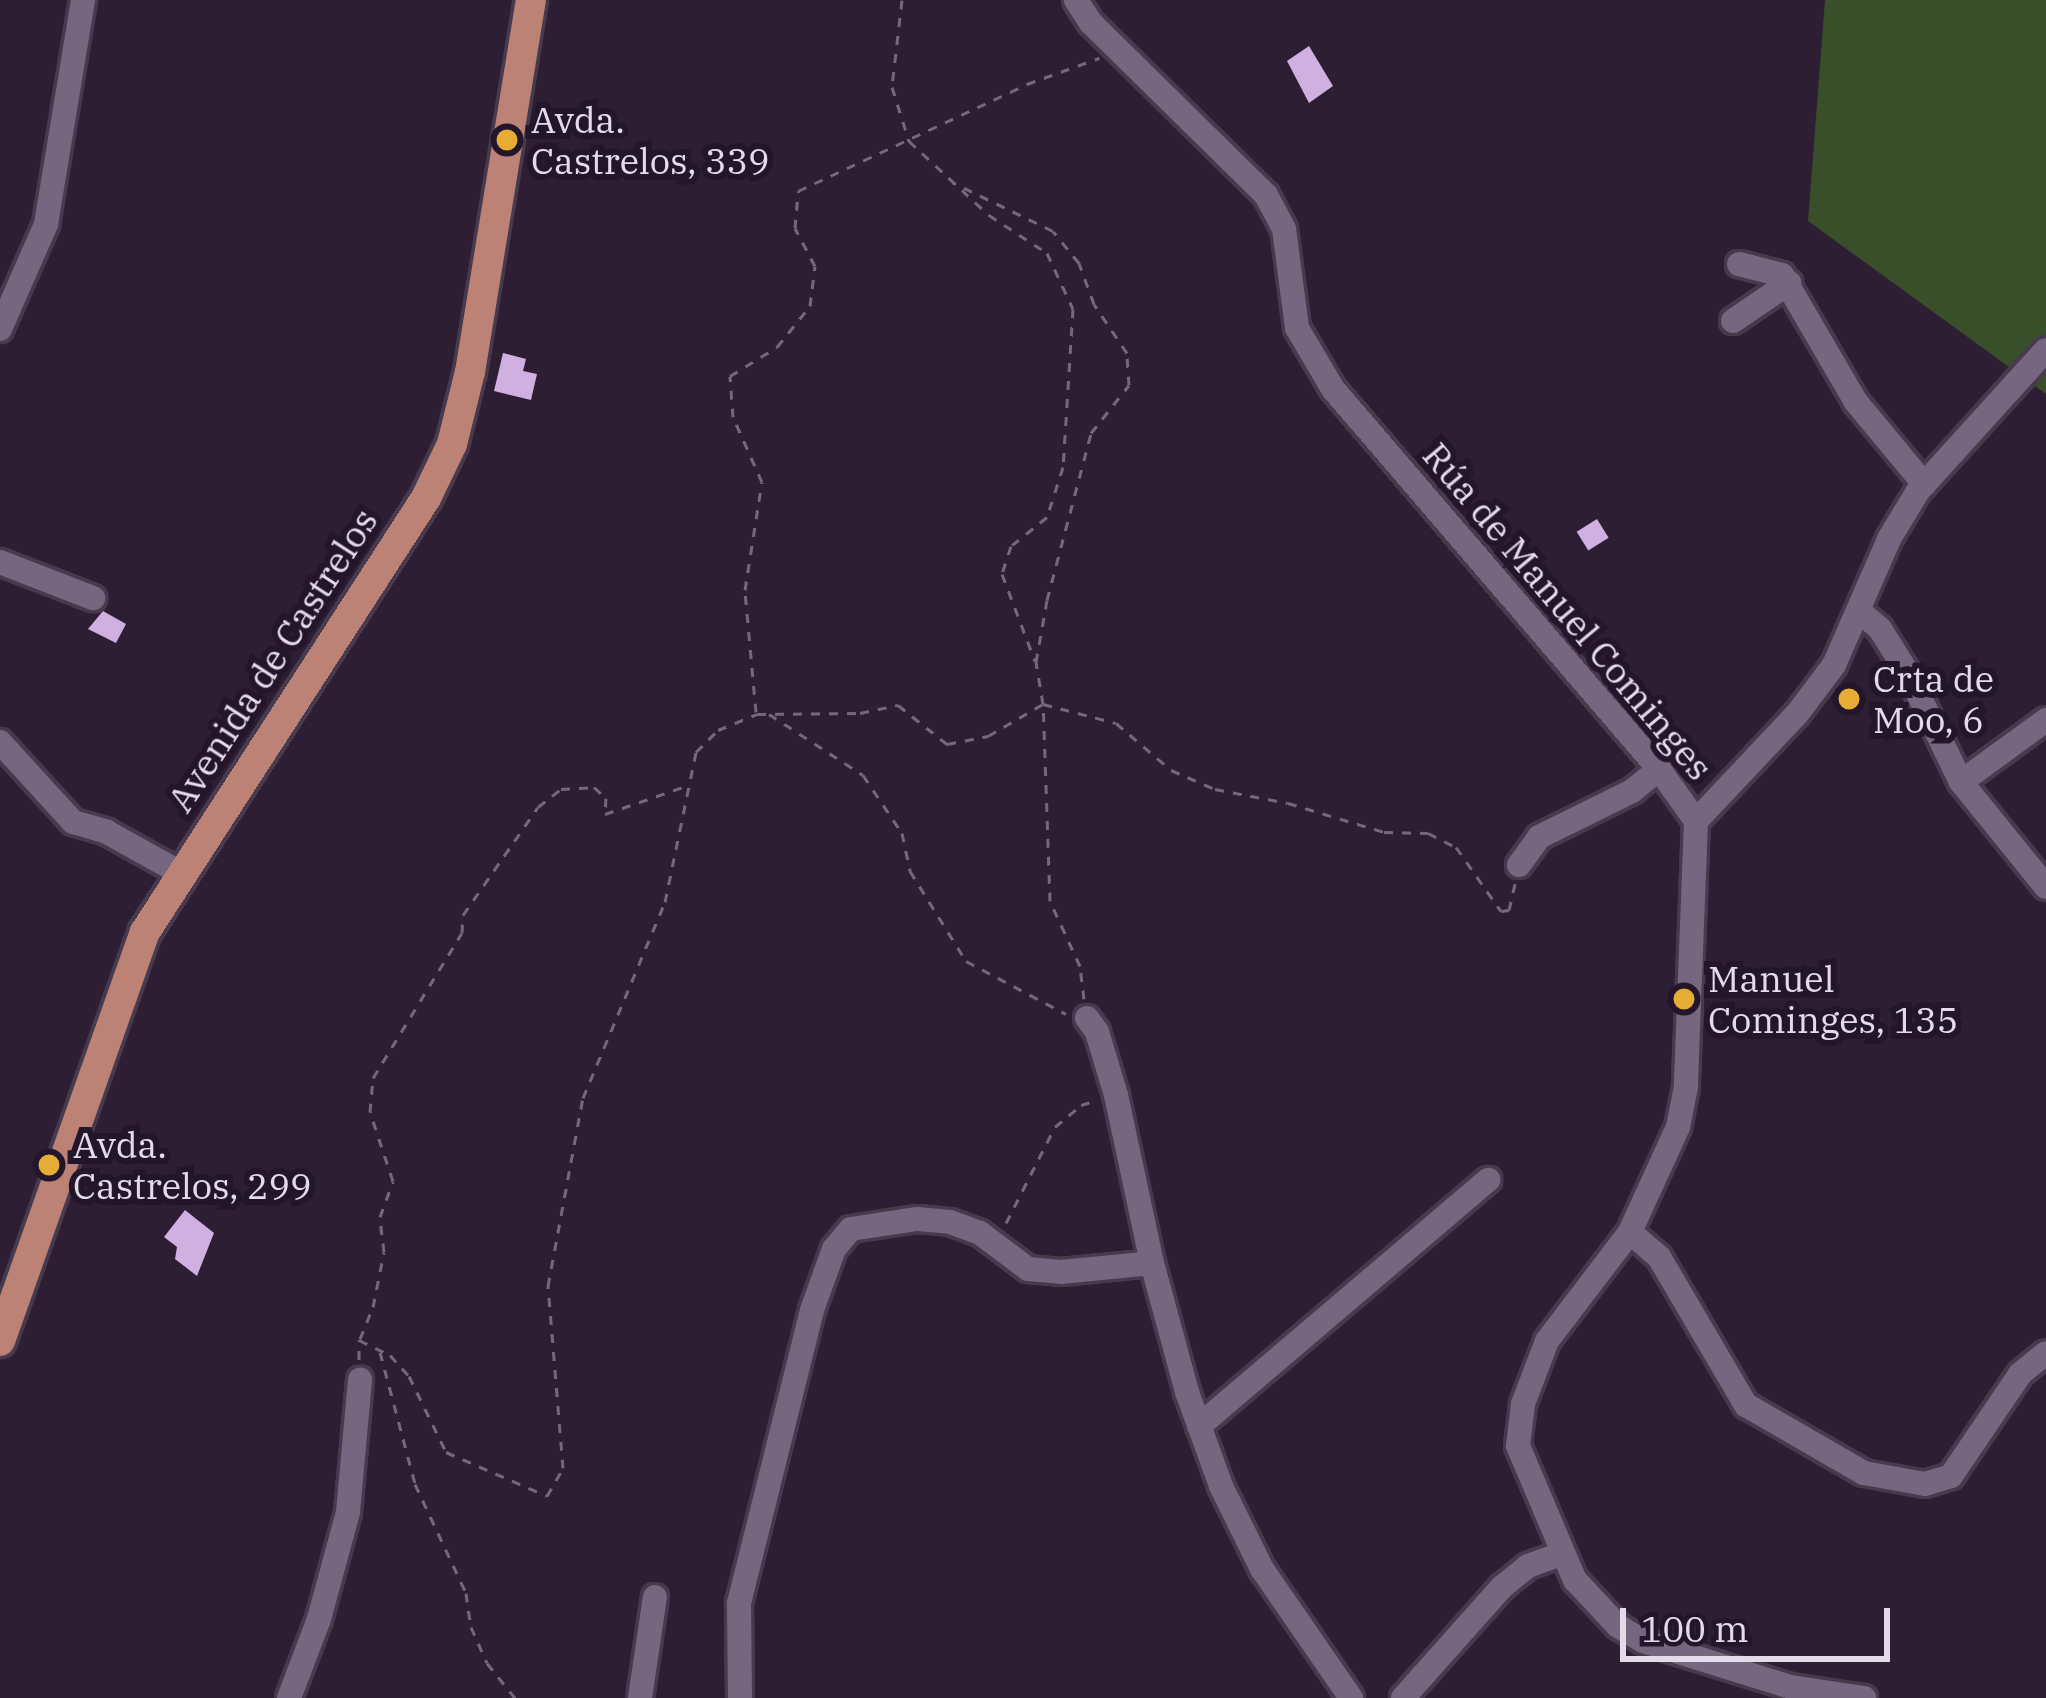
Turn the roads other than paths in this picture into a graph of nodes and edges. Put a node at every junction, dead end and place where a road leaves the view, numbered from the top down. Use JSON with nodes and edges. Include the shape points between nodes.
{"nodes":[{"id":1,"x":83,"y":0,"type":"edge"},
{"id":2,"x":531,"y":0,"type":"edge"},
{"id":3,"x":1076,"y":0,"type":"edge"},
{"id":4,"x":1739,"y":264,"type":"dead end"},
{"id":5,"x":1789,"y":284,"type":"junction"},
{"id":6,"x":1733,"y":321,"type":"dead end"},
{"id":7,"x":1316,"y":323,"type":"dead end"},
{"id":8,"x":0,"y":328,"type":"edge"},
{"id":9,"x":2046,"y":350,"type":"edge"},
{"id":10,"x":1312,"y":358,"type":"junction"},
{"id":11,"x":1924,"y":484,"type":"junction"},
{"id":12,"x":0,"y":562,"type":"edge"},
{"id":13,"x":93,"y":598,"type":"dead end"},
{"id":14,"x":1860,"y":612,"type":"junction"},
{"id":15,"x":2046,"y":720,"type":"edge"},
{"id":16,"x":0,"y":742,"type":"edge"},
{"id":17,"x":1659,"y":769,"type":"junction"},
{"id":18,"x":1961,"y":782,"type":"junction"},
{"id":19,"x":1696,"y":821,"type":"junction"},
{"id":20,"x":1520,"y":865,"type":"road end"},
{"id":21,"x":179,"y":872,"type":"junction"},
{"id":22,"x":2046,"y":887,"type":"edge"},
{"id":23,"x":1087,"y":1018,"type":"road end"},
{"id":24,"x":1488,"y":1180,"type":"dead end"},
{"id":25,"x":1630,"y":1232,"type":"junction"},
{"id":26,"x":1152,"y":1263,"type":"junction"},
{"id":27,"x":0,"y":1341,"type":"edge"},
{"id":28,"x":2046,"y":1353,"type":"edge"},
{"id":29,"x":359,"y":1380,"type":"road end"},
{"id":30,"x":1199,"y":1426,"type":"junction"},
{"id":31,"x":1561,"y":1554,"type":"junction"},
{"id":32,"x":655,"y":1597,"type":"dead end"},
{"id":33,"x":1790,"y":1692,"type":"edge"},
{"id":34,"x":290,"y":1698,"type":"edge"},
{"id":35,"x":640,"y":1698,"type":"edge"},
{"id":36,"x":740,"y":1698,"type":"edge"},
{"id":37,"x":1351,"y":1698,"type":"edge"},
{"id":38,"x":1403,"y":1698,"type":"edge"},
{"id":39,"x":1864,"y":1698,"type":"edge"}],
"edges":[{"from":1,"to":8,"type":"street","via":[[50,210]]},
{"from":2,"to":21,"type":"main road","name":"Avenida de Castrelos","via":[[452,444],[426,498]]},
{"from":3,"to":10,"type":"street","name":"Rúa de Manuel Cominges","via":[[1277,211],[1297,328]]},
{"from":4,"to":5,"type":"street","via":[[1783,275]]},
{"from":5,"to":6,"type":"street"},
{"from":5,"to":11,"type":"street","via":[[1856,402]]},
{"from":7,"to":10,"type":"street","via":[[1319,352]]},
{"from":9,"to":11,"type":"street"},
{"from":10,"to":17,"type":"street","name":"Rúa de Manuel Cominges"},
{"from":11,"to":14,"type":"street","via":[[1888,539]]},
{"from":12,"to":13,"type":"street"},
{"from":14,"to":18,"type":"street","via":[[1910,675]]},
{"from":14,"to":19,"type":"street","via":[[1797,714]]},
{"from":15,"to":18,"type":"street"},
{"from":16,"to":21,"type":"street","via":[[73,822]]},
{"from":17,"to":19,"type":"street","name":"Rúa de Manuel Cominges"},
{"from":17,"to":20,"type":"street","via":[[1539,837]]},
{"from":18,"to":22,"type":"street"},
{"from":19,"to":25,"type":"street","name":"Rúa de Manuel Cominges","via":[[1686,1087],[1678,1127]]},
{"from":21,"to":27,"type":"main road","name":"Avenida de Castrelos","via":[[125,980]]},
{"from":23,"to":26,"type":"street","via":[[1116,1095]]},
{"from":24,"to":30,"type":"street"},
{"from":25,"to":28,"type":"street","via":[[1659,1257],[1746,1405],[1864,1473],[1924,1484],[1951,1475],[2020,1374]]},
{"from":25,"to":31,"type":"street","name":"Rúa de Manuel Cominges","via":[[1557,1325],[1523,1404],[1521,1458]]},
{"from":26,"to":30,"type":"street"},
{"from":26,"to":36,"type":"street","via":[[1028,1269],[950,1222],[851,1229],[834,1249],[812,1310],[739,1603]]},
{"from":29,"to":34,"type":"street","via":[[347,1512]]},
{"from":30,"to":37,"type":"street","via":[[1262,1569]]},
{"from":31,"to":33,"type":"street","name":"Rúa de Manuel Cominges","via":[[1592,1604],[1643,1641]]},
{"from":31,"to":38,"type":"street","via":[[1502,1587]]},
{"from":32,"to":35,"type":"street"},
{"from":33,"to":39,"type":"street","name":"Rúa de Manuel Cominges"}]}
